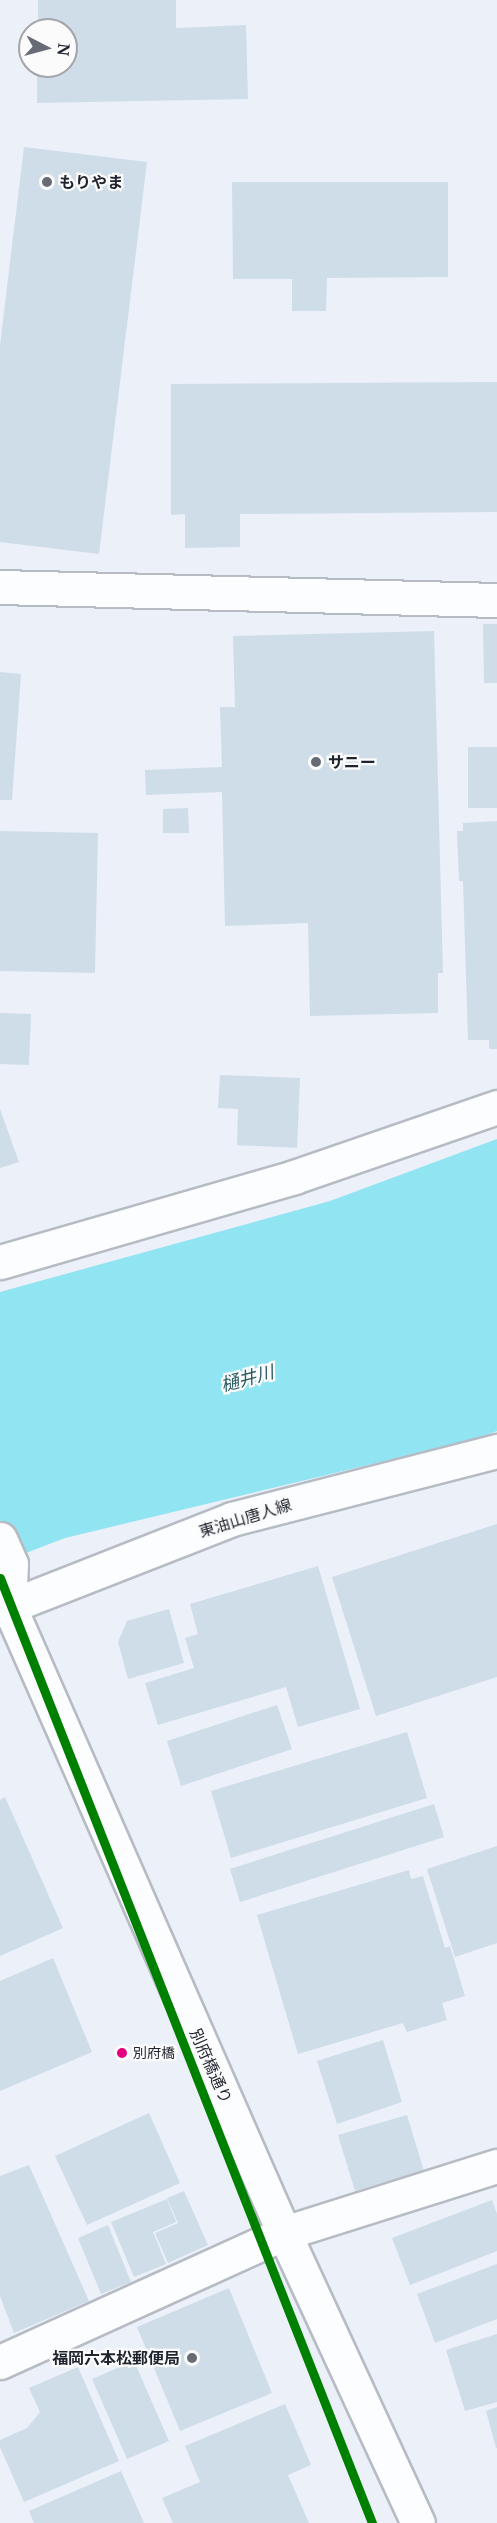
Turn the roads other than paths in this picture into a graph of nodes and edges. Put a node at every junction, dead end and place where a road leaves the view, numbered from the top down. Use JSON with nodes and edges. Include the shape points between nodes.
{"nodes":[{"id":1,"x":0,"y":587,"type":"edge"},
{"id":2,"x":497,"y":600,"type":"edge"},
{"id":3,"x":497,"y":1107,"type":"edge"},
{"id":4,"x":0,"y":1262,"type":"edge"},
{"id":5,"x":497,"y":1451,"type":"edge"},
{"id":6,"x":5,"y":1551,"type":"edge"},
{"id":7,"x":3,"y":1606,"type":"edge"},
{"id":8,"x":497,"y":2166,"type":"edge"},
{"id":9,"x":284,"y":2233,"type":"junction"},
{"id":10,"x":0,"y":2362,"type":"edge"},
{"id":11,"x":418,"y":2523,"type":"edge"}],
"edges":[{"from":1,"to":2,"type":"main road"},
{"from":3,"to":4,"type":"main road","via":[[294,1177]]},
{"from":5,"to":7,"type":"main road","name":"東油山唐人線","via":[[232,1519]]},
{"from":6,"to":7,"type":"main road","name":"別府橋通り"},
{"from":7,"to":9,"type":"main road","name":"別府橋通り"},
{"from":8,"to":9,"type":"main road"},
{"from":9,"to":10,"type":"main road"},
{"from":9,"to":11,"type":"main road","name":"別府橋通り"}]}
